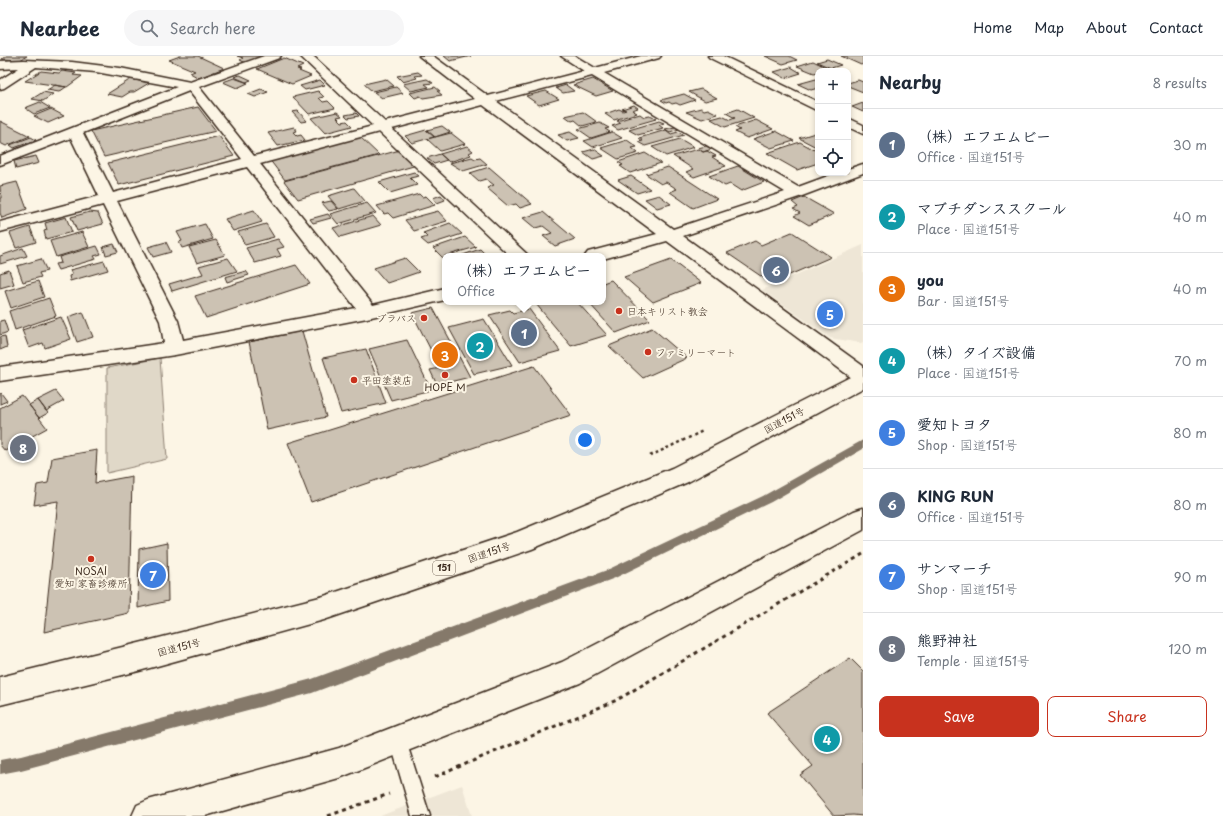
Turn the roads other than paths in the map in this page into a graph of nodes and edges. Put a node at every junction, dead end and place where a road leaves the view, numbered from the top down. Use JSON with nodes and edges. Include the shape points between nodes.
{"nodes":[{"id":1,"x":275,"y":56,"type":"edge"},
{"id":2,"x":306,"y":56,"type":"edge"},
{"id":3,"x":425,"y":56,"type":"edge"},
{"id":4,"x":567,"y":56,"type":"edge"},
{"id":5,"x":655,"y":56,"type":"edge"},
{"id":6,"x":714,"y":56,"type":"edge"},
{"id":7,"x":111,"y":60,"type":"dead end"},
{"id":8,"x":34,"y":63,"type":"junction"},
{"id":9,"x":0,"y":65,"type":"edge"},
{"id":10,"x":98,"y":68,"type":"junction"},
{"id":11,"x":594,"y":72,"type":"junction"},
{"id":12,"x":0,"y":85,"type":"edge"},
{"id":13,"x":191,"y":86,"type":"junction"},
{"id":14,"x":485,"y":100,"type":"junction"},
{"id":15,"x":815,"y":106,"type":"edge"},
{"id":16,"x":851,"y":124,"type":"edge"},
{"id":17,"x":381,"y":127,"type":"junction"},
{"id":18,"x":863,"y":130,"type":"edge"},
{"id":19,"x":75,"y":132,"type":"junction"},
{"id":20,"x":0,"y":161,"type":"edge"},
{"id":21,"x":250,"y":161,"type":"junction"},
{"id":22,"x":863,"y":168,"type":"edge"},
{"id":23,"x":797,"y":192,"type":"junction"},
{"id":24,"x":108,"y":199,"type":"junction"},
{"id":25,"x":0,"y":227,"type":"edge"},
{"id":26,"x":669,"y":235,"type":"junction"},
{"id":27,"x":517,"y":253,"type":"edge"},
{"id":28,"x":605,"y":253,"type":"edge"},
{"id":29,"x":442,"y":295,"type":"edge"},
{"id":30,"x":367,"y":312,"type":"junction"},
{"id":31,"x":175,"y":348,"type":"junction"},
{"id":32,"x":0,"y":374,"type":"edge"},
{"id":33,"x":863,"y":378,"type":"edge"},
{"id":34,"x":863,"y":518,"type":"edge"},
{"id":35,"x":0,"y":691,"type":"edge"},
{"id":36,"x":398,"y":741,"type":"junction"},
{"id":37,"x":148,"y":816,"type":"edge"},
{"id":38,"x":421,"y":816,"type":"edge"}],
"edges":[{"from":1,"to":13,"type":"main road"},
{"from":2,"to":17,"type":"main road"},
{"from":3,"to":14,"type":"main road"},
{"from":4,"to":11,"type":"main road"},
{"from":5,"to":11,"type":"main road"},
{"from":6,"to":15,"type":"main road"},
{"from":7,"to":10,"type":"main road"},
{"from":8,"to":9,"type":"main road"},
{"from":8,"to":10,"type":"main road"},
{"from":8,"to":12,"type":"main road"},
{"from":10,"to":13,"type":"main road"},
{"from":11,"to":14,"type":"main road"},
{"from":11,"to":23,"type":"main road"},
{"from":13,"to":19,"type":"main road"},
{"from":13,"to":21,"type":"main road"},
{"from":14,"to":17,"type":"main road"},
{"from":14,"to":26,"type":"main road"},
{"from":16,"to":18,"type":"main road"},
{"from":17,"to":21,"type":"main road"},
{"from":17,"to":27,"type":"main road"},
{"from":19,"to":20,"type":"main road"},
{"from":19,"to":24,"type":"main road"},
{"from":21,"to":24,"type":"main road"},
{"from":21,"to":30,"type":"main road","via":[[362,302]]},
{"from":22,"to":23,"type":"main road"},
{"from":23,"to":26,"type":"main road"},
{"from":24,"to":25,"type":"main road"},
{"from":24,"to":31,"type":"main road","via":[[169,321]]},
{"from":26,"to":28,"type":"main road"},
{"from":26,"to":33,"type":"main road"},
{"from":29,"to":30,"type":"main road"},
{"from":30,"to":31,"type":"main road"},
{"from":31,"to":32,"type":"main road"},
{"from":33,"to":35,"type":"main road","name":"国道151号","number":"151","via":[[680,475],[523,541],[324,608]]},
{"from":34,"to":36,"type":"main road","via":[[570,673]]},
{"from":36,"to":37,"type":"main road","via":[[339,763]]},
{"from":36,"to":38,"type":"lane"}]}
